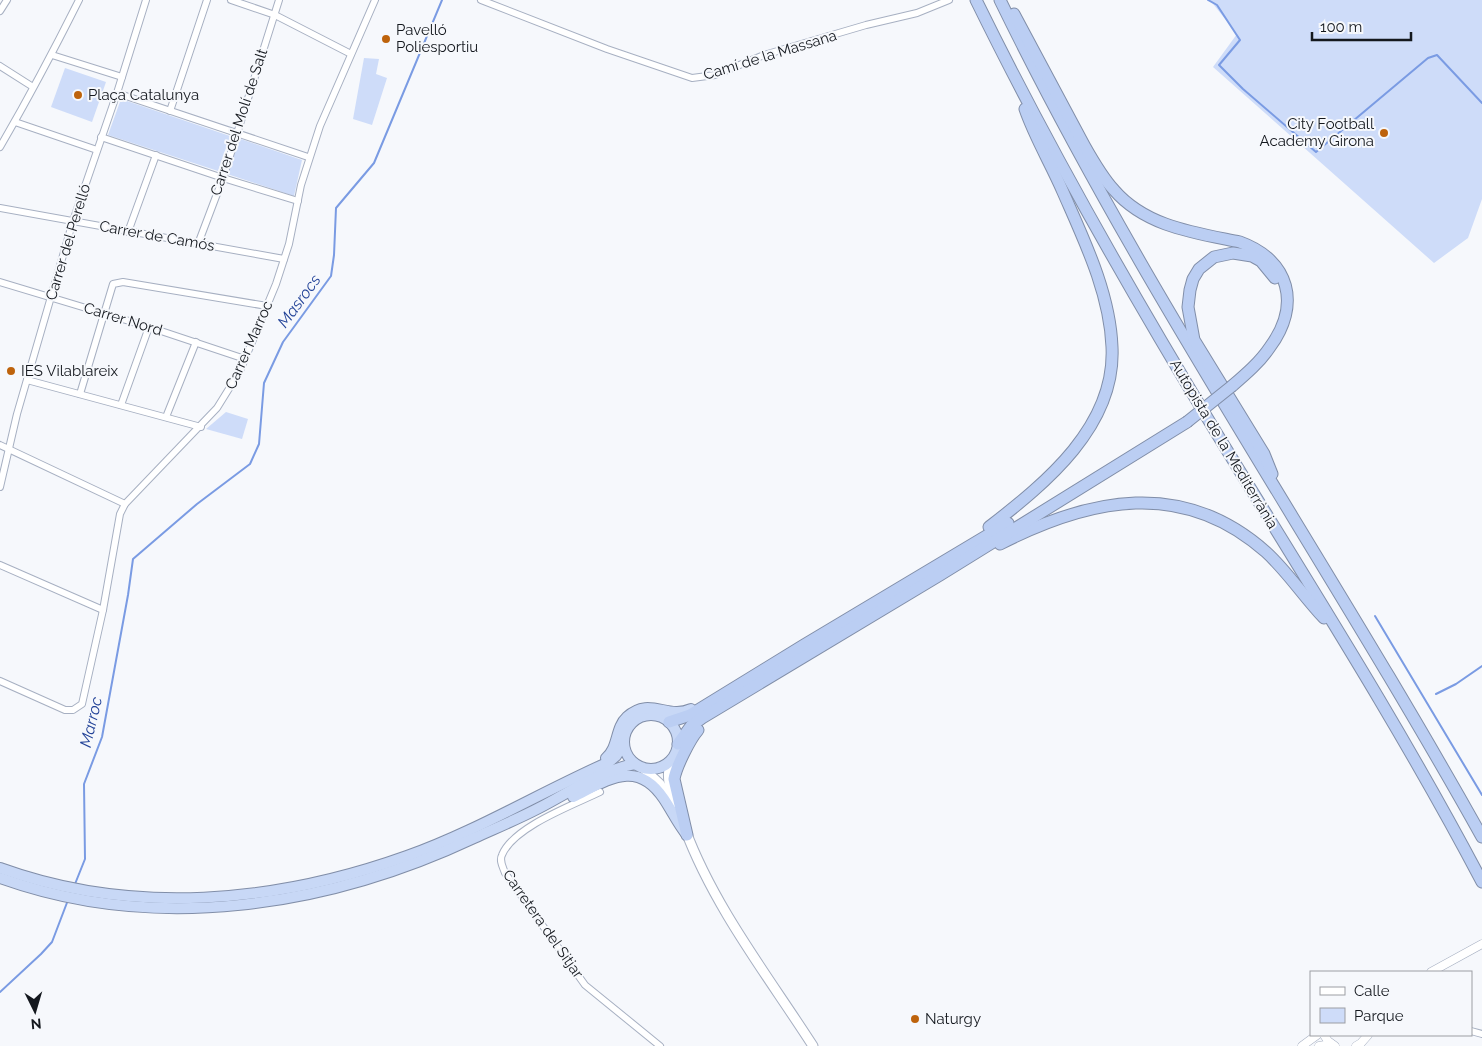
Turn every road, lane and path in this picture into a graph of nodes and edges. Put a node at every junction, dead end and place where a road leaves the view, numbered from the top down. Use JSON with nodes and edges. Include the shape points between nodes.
{"nodes":[{"id":1,"x":6,"y":0,"type":"edge"},
{"id":2,"x":79,"y":0,"type":"edge"},
{"id":3,"x":146,"y":0,"type":"edge"},
{"id":4,"x":208,"y":0,"type":"edge"},
{"id":5,"x":231,"y":0,"type":"edge"},
{"id":6,"x":279,"y":0,"type":"edge"},
{"id":7,"x":375,"y":0,"type":"edge"},
{"id":8,"x":481,"y":0,"type":"edge"},
{"id":9,"x":948,"y":0,"type":"edge"},
{"id":10,"x":976,"y":0,"type":"edge"},
{"id":11,"x":1002,"y":0,"type":"edge"},
{"id":12,"x":0,"y":11,"type":"edge"},
{"id":13,"x":275,"y":15,"type":"junction"},
{"id":14,"x":351,"y":54,"type":"junction"},
{"id":15,"x":52,"y":55,"type":"junction"},
{"id":16,"x":0,"y":66,"type":"edge"},
{"id":17,"x":122,"y":77,"type":"junction"},
{"id":18,"x":1015,"y":79,"type":"junction"},
{"id":19,"x":33,"y":87,"type":"junction"},
{"id":20,"x":117,"y":94,"type":"junction"},
{"id":21,"x":170,"y":111,"type":"junction"},
{"id":22,"x":14,"y":122,"type":"junction"},
{"id":23,"x":236,"y":134,"type":"junction"},
{"id":24,"x":102,"y":137,"type":"junction"},
{"id":25,"x":0,"y":147,"type":"edge"},
{"id":26,"x":96,"y":150,"type":"junction"},
{"id":27,"x":156,"y":155,"type":"junction"},
{"id":28,"x":308,"y":158,"type":"junction"},
{"id":29,"x":223,"y":178,"type":"junction"},
{"id":30,"x":298,"y":201,"type":"junction"},
{"id":31,"x":0,"y":208,"type":"edge"},
{"id":32,"x":73,"y":222,"type":"junction"},
{"id":33,"x":128,"y":232,"type":"junction"},
{"id":34,"x":198,"y":244,"type":"junction"},
{"id":35,"x":284,"y":259,"type":"junction"},
{"id":36,"x":0,"y":282,"type":"edge"},
{"id":37,"x":52,"y":297,"type":"junction"},
{"id":38,"x":267,"y":306,"type":"junction"},
{"id":39,"x":104,"y":313,"type":"junction"},
{"id":40,"x":149,"y":327,"type":"junction"},
{"id":41,"x":196,"y":342,"type":"junction"},
{"id":42,"x":245,"y":359,"type":"junction"},
{"id":43,"x":27,"y":380,"type":"junction"},
{"id":44,"x":1230,"y":383,"type":"junction"},
{"id":45,"x":80,"y":394,"type":"junction"},
{"id":46,"x":120,"y":405,"type":"junction"},
{"id":47,"x":166,"y":417,"type":"junction"},
{"id":48,"x":201,"y":427,"type":"junction"},
{"id":49,"x":0,"y":445,"type":"edge"},
{"id":50,"x":9,"y":449,"type":"junction"},
{"id":51,"x":0,"y":487,"type":"edge"},
{"id":52,"x":125,"y":504,"type":"junction"},
{"id":53,"x":1286,"y":508,"type":"junction"},
{"id":54,"x":0,"y":565,"type":"edge"},
{"id":55,"x":938,"y":570,"type":"junction"},
{"id":56,"x":103,"y":610,"type":"junction"},
{"id":57,"x":766,"y":680,"type":"junction"},
{"id":58,"x":0,"y":681,"type":"edge"},
{"id":59,"x":721,"y":696,"type":"junction"},
{"id":60,"x":1383,"y":706,"type":"junction"},
{"id":61,"x":669,"y":722,"type":"junction"},
{"id":62,"x":624,"y":744,"type":"junction"},
{"id":63,"x":678,"y":744,"type":"junction"},
{"id":64,"x":670,"y":762,"type":"junction"},
{"id":65,"x":639,"y":766,"type":"junction"},
{"id":66,"x":587,"y":772,"type":"junction"},
{"id":67,"x":600,"y":792,"type":"dead end"},
{"id":68,"x":537,"y":809,"type":"junction"},
{"id":69,"x":687,"y":835,"type":"junction"},
{"id":70,"x":1482,"y":837,"type":"edge"},
{"id":71,"x":0,"y":868,"type":"edge"},
{"id":72,"x":0,"y":878,"type":"edge"},
{"id":73,"x":0,"y":882,"type":"edge"},
{"id":74,"x":1482,"y":882,"type":"edge"},
{"id":75,"x":24,"y":886,"type":"junction"},
{"id":76,"x":58,"y":890,"type":"junction"},
{"id":77,"x":90,"y":897,"type":"junction"},
{"id":78,"x":1482,"y":944,"type":"edge"},
{"id":79,"x":1433,"y":971,"type":"edge"},
{"id":80,"x":1316,"y":1036,"type":"edge"},
{"id":81,"x":1367,"y":1036,"type":"edge"},
{"id":82,"x":1333,"y":1045,"type":"edge"},
{"id":83,"x":660,"y":1046,"type":"edge"},
{"id":84,"x":812,"y":1046,"type":"edge"},
{"id":85,"x":1302,"y":1046,"type":"edge"},
{"id":86,"x":1319,"y":1046,"type":"edge"},
{"id":87,"x":1356,"y":1046,"type":"edge"}],
"edges":[{"from":1,"to":12,"type":"street"},
{"from":2,"to":15,"type":"street"},
{"from":3,"to":17,"type":"street","name":"Carrer del Perelló"},
{"from":4,"to":21,"type":"street"},
{"from":5,"to":13,"type":"street"},
{"from":6,"to":13,"type":"street","name":"Carrer del Molí de Salt"},
{"from":7,"to":14,"type":"street","name":"Carrer Marroc"},
{"from":8,"to":9,"type":"street","name":"Camí de la Massana","via":[[692,78],[714,75],[764,55],[917,13]]},
{"from":10,"to":18,"type":"highway","name":"Autopista de la Mediterrània"},
{"from":11,"to":44,"type":"highway","via":[[1017,18],[1094,164],[1114,191],[1132,206],[1166,225],[1252,246],[1272,260],[1278,269],[1287,291],[1283,322],[1271,346]]},
{"from":11,"to":53,"type":"highway","name":"Autopista de la Mediterrània","via":[[1093,181]]},
{"from":13,"to":14,"type":"street"},
{"from":13,"to":23,"type":"street","name":"Carrer del Molí de Salt"},
{"from":14,"to":28,"type":"street","name":"Carrer Marroc"},
{"from":15,"to":17,"type":"street"},
{"from":15,"to":19,"type":"street"},
{"from":16,"to":19,"type":"street"},
{"from":17,"to":20,"type":"street","name":"Carrer del Perelló"},
{"from":18,"to":55,"type":"highway","via":[[1032,129],[1062,190],[1100,286],[1112,337],[1110,378],[1092,422],[1056,470]]},
{"from":18,"to":60,"type":"highway","name":"Autopista de la Mediterrània","via":[[1116,263]]},
{"from":19,"to":22,"type":"street"},
{"from":20,"to":21,"type":"street"},
{"from":20,"to":24,"type":"street","name":"Carrer del Perelló"},
{"from":21,"to":23,"type":"street"},
{"from":22,"to":25,"type":"street"},
{"from":22,"to":26,"type":"street"},
{"from":23,"to":28,"type":"street"},
{"from":23,"to":29,"type":"street","name":"Carrer del Molí de Salt"},
{"from":24,"to":26,"type":"street","name":"Carrer del Perelló"},
{"from":24,"to":27,"type":"street"},
{"from":26,"to":32,"type":"street","name":"Carrer del Perelló"},
{"from":27,"to":29,"type":"street"},
{"from":27,"to":33,"type":"street"},
{"from":28,"to":30,"type":"street","name":"Carrer Marroc"},
{"from":29,"to":30,"type":"street"},
{"from":29,"to":34,"type":"street","name":"Carrer del Molí de Salt"},
{"from":30,"to":35,"type":"street","name":"Carrer Marroc"},
{"from":31,"to":32,"type":"street","name":"Carrer de Camós"},
{"from":32,"to":33,"type":"street","name":"Carrer de Camós"},
{"from":32,"to":37,"type":"street","name":"Carrer del Perelló"},
{"from":33,"to":34,"type":"street","name":"Carrer de Camós"},
{"from":34,"to":35,"type":"street","name":"Carrer de Camós"},
{"from":35,"to":38,"type":"street","name":"Carrer Marroc"},
{"from":36,"to":37,"type":"street","name":"Carrer Nord"},
{"from":37,"to":39,"type":"street","name":"Carrer Nord"},
{"from":37,"to":43,"type":"street","name":"Carrer del Perelló"},
{"from":38,"to":39,"type":"street","via":[[123,282],[114,284]]},
{"from":38,"to":42,"type":"street","name":"Carrer Marroc"},
{"from":39,"to":40,"type":"street","name":"Carrer Nord"},
{"from":39,"to":45,"type":"street"},
{"from":40,"to":41,"type":"street","name":"Carrer Nord"},
{"from":40,"to":46,"type":"street"},
{"from":41,"to":42,"type":"street","name":"Carrer Nord"},
{"from":41,"to":47,"type":"street"},
{"from":42,"to":48,"type":"street","name":"Carrer Marroc","via":[[227,394]]},
{"from":43,"to":45,"type":"street"},
{"from":43,"to":50,"type":"street","name":"Carrer del Perelló"},
{"from":44,"to":53,"type":"highway","via":[[1264,343],[1279,309],[1278,286],[1261,260],[1233,253],[1214,257],[1199,269],[1193,279],[1189,315],[1194,340],[1264,454]]},
{"from":44,"to":55,"type":"highway","via":[[1184,419]]},
{"from":45,"to":46,"type":"street"},
{"from":46,"to":47,"type":"street"},
{"from":47,"to":48,"type":"street"},
{"from":48,"to":52,"type":"street","name":"Carrer Marroc"},
{"from":49,"to":50,"type":"street"},
{"from":50,"to":51,"type":"street","name":"Carrer del Perelló"},
{"from":50,"to":52,"type":"street"},
{"from":52,"to":56,"type":"street","name":"Carrer Marroc","via":[[114,541]]},
{"from":53,"to":70,"type":"highway","name":"Autopista de la Mediterrània","via":[[1398,690]]},
{"from":54,"to":56,"type":"street"},
{"from":55,"to":57,"type":"highway"},
{"from":55,"to":59,"type":"highway"},
{"from":55,"to":60,"type":"highway","via":[[1060,518],[1086,511],[1135,502],[1192,509],[1237,529],[1268,553],[1333,628]]},
{"from":56,"to":58,"type":"street","name":"Carrer Marroc","via":[[85,694],[78,708],[65,710]]},
{"from":57,"to":63,"type":"highway","via":[[691,726]]},
{"from":57,"to":69,"type":"highway","via":[[753,693],[699,729],[691,739],[674,779]]},
{"from":59,"to":61,"type":"highway","via":[[690,715]]},
{"from":59,"to":66,"type":"highway","via":[[681,713],[651,707],[632,713],[620,726],[609,756]]},
{"from":60,"to":74,"type":"highway","name":"Autopista de la Mediterrània"},
{"from":61,"to":62,"type":"highway","via":[[653,715],[639,718],[627,730]]},
{"from":61,"to":63,"type":"highway"},
{"from":62,"to":65,"type":"highway","via":[[627,755]]},
{"from":62,"to":66,"type":"highway","via":[[609,762]]},
{"from":63,"to":64,"type":"highway"},
{"from":64,"to":65,"type":"highway","via":[[657,769]]},
{"from":64,"to":69,"type":"main road","via":[[669,788]]},
{"from":65,"to":68,"type":"highway","via":[[614,768]]},
{"from":65,"to":69,"type":"main road","via":[[660,784]]},
{"from":66,"to":77,"type":"highway","via":[[448,839],[408,856],[344,876],[243,895],[199,899]]},
{"from":67,"to":83,"type":"street","name":"Carretera del Sitjar","via":[[516,836],[502,854],[501,862],[505,873],[585,985]]},
{"from":68,"to":69,"type":"highway","via":[[572,798],[618,776],[637,776],[656,789]]},
{"from":68,"to":77,"type":"highway","via":[[412,864],[307,894],[201,908],[144,908]]},
{"from":69,"to":84,"type":"main road","via":[[720,902]]},
{"from":71,"to":76,"type":"highway"},
{"from":72,"to":75,"type":"highway"},
{"from":73,"to":75,"type":"highway"},
{"from":75,"to":76,"type":"highway"},
{"from":76,"to":77,"type":"highway"},
{"from":78,"to":79,"type":"street"},
{"from":80,"to":85,"type":"street"},
{"from":81,"to":87,"type":"street"},
{"from":82,"to":86,"type":"street"}]}
